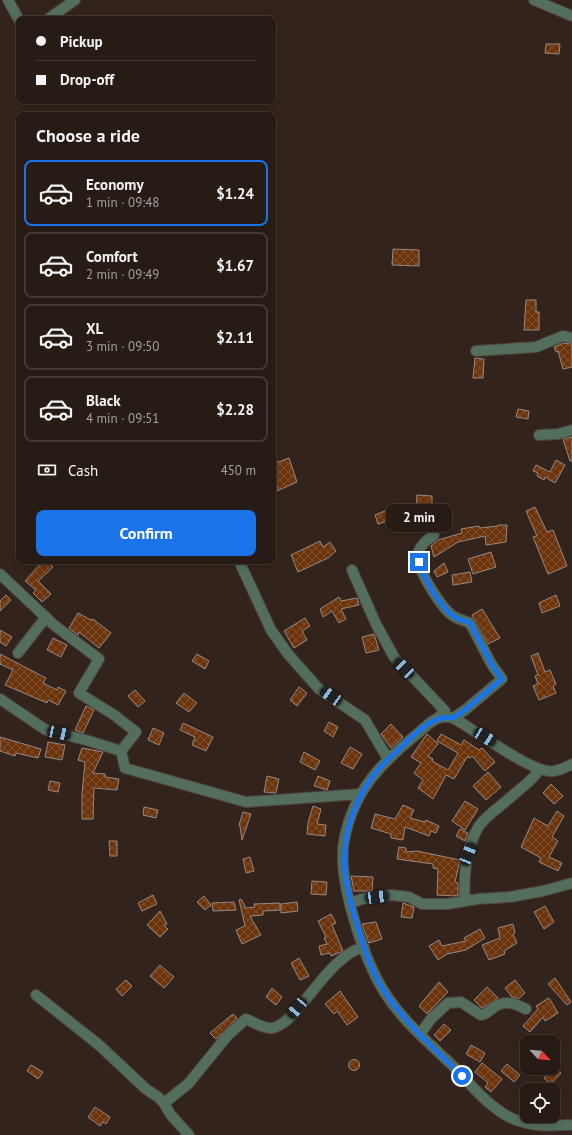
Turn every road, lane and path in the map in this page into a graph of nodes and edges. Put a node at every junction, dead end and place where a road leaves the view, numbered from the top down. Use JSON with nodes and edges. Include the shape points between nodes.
{"nodes":[{"id":1,"x":8,"y":0,"type":"edge"},
{"id":2,"x":75,"y":0,"type":"edge"},
{"id":3,"x":534,"y":0,"type":"edge"},
{"id":4,"x":17,"y":16,"type":"edge"},
{"id":5,"x":52,"y":16,"type":"edge"},
{"id":6,"x":572,"y":16,"type":"edge"},
{"id":7,"x":572,"y":338,"type":"edge"},
{"id":8,"x":476,"y":351,"type":"dead end"},
{"id":9,"x":572,"y":430,"type":"edge"},
{"id":10,"x":540,"y":435,"type":"dead end"},
{"id":11,"x":434,"y":534,"type":"dead end"},
{"id":12,"x":241,"y":564,"type":"edge"},
{"id":13,"x":352,"y":570,"type":"dead end"},
{"id":14,"x":0,"y":574,"type":"edge"},
{"id":15,"x":46,"y":617,"type":"junction"},
{"id":16,"x":18,"y":653,"type":"dead end"},
{"id":17,"x":0,"y":699,"type":"edge"},
{"id":18,"x":438,"y":718,"type":"junction"},
{"id":19,"x":453,"y":718,"type":"junction"},
{"id":20,"x":121,"y":751,"type":"junction"},
{"id":21,"x":388,"y":759,"type":"junction"},
{"id":22,"x":572,"y":764,"type":"edge"},
{"id":23,"x":540,"y":769,"type":"junction"},
{"id":24,"x":361,"y":794,"type":"junction"},
{"id":25,"x":572,"y":883,"type":"edge"},
{"id":26,"x":465,"y":901,"type":"junction"},
{"id":27,"x":350,"y":903,"type":"junction"},
{"id":28,"x":364,"y":947,"type":"junction"},
{"id":29,"x":36,"y":995,"type":"dead end"},
{"id":30,"x":526,"y":1009,"type":"dead end"},
{"id":31,"x":420,"y":1034,"type":"junction"},
{"id":32,"x":164,"y":1103,"type":"junction"},
{"id":33,"x":571,"y":1124,"type":"edge"},
{"id":34,"x":190,"y":1135,"type":"edge"},
{"id":35,"x":564,"y":1135,"type":"edge"}],
"edges":[{"from":1,"to":4,"type":"street"},
{"from":2,"to":5,"type":"street"},
{"from":3,"to":6,"type":"street"},
{"from":7,"to":8,"type":"street","via":[[563,336],[536,347]]},
{"from":9,"to":10,"type":"street"},
{"from":11,"to":19,"type":"street","via":[[423,543],[418,554],[421,570],[445,608],[453,616],[470,623],[502,679]]},
{"from":12,"to":21,"type":"street","via":[[271,630],[288,654],[319,689],[365,720]]},
{"from":13,"to":18,"type":"street","via":[[394,658],[445,711]]},
{"from":14,"to":15,"type":"street"},
{"from":15,"to":16,"type":"street"},
{"from":15,"to":20,"type":"street","via":[[99,659],[79,693],[136,732]]},
{"from":17,"to":20,"type":"street","via":[[46,730]]},
{"from":18,"to":19,"type":"street"},
{"from":18,"to":21,"type":"street"},
{"from":19,"to":23,"type":"street"},
{"from":20,"to":24,"type":"street","via":[[125,768],[246,802]]},
{"from":21,"to":24,"type":"street","via":[[377,769]]},
{"from":22,"to":23,"type":"street","via":[[550,772]]},
{"from":23,"to":26,"type":"street","via":[[533,780],[479,826],[468,854],[463,880]]},
{"from":24,"to":27,"type":"street","via":[[344,842],[345,874]]},
{"from":25,"to":26,"type":"street","via":[[510,897]]},
{"from":26,"to":27,"type":"street","via":[[422,904],[409,897],[391,895]]},
{"from":27,"to":28,"type":"street"},
{"from":28,"to":31,"type":"street","via":[[385,994]]},
{"from":28,"to":32,"type":"street","via":[[346,957],[326,974],[288,1020],[273,1028],[246,1019],[228,1035],[188,1084]]},
{"from":29,"to":32,"type":"street","via":[[99,1045]]},
{"from":30,"to":31,"type":"street","via":[[506,1003],[481,1015],[461,1002],[448,1003]]},
{"from":31,"to":33,"type":"street","via":[[491,1103],[510,1117],[535,1126]]},
{"from":32,"to":34,"type":"street","via":[[170,1114]]},
{"from":33,"to":35,"type":"street"}]}
